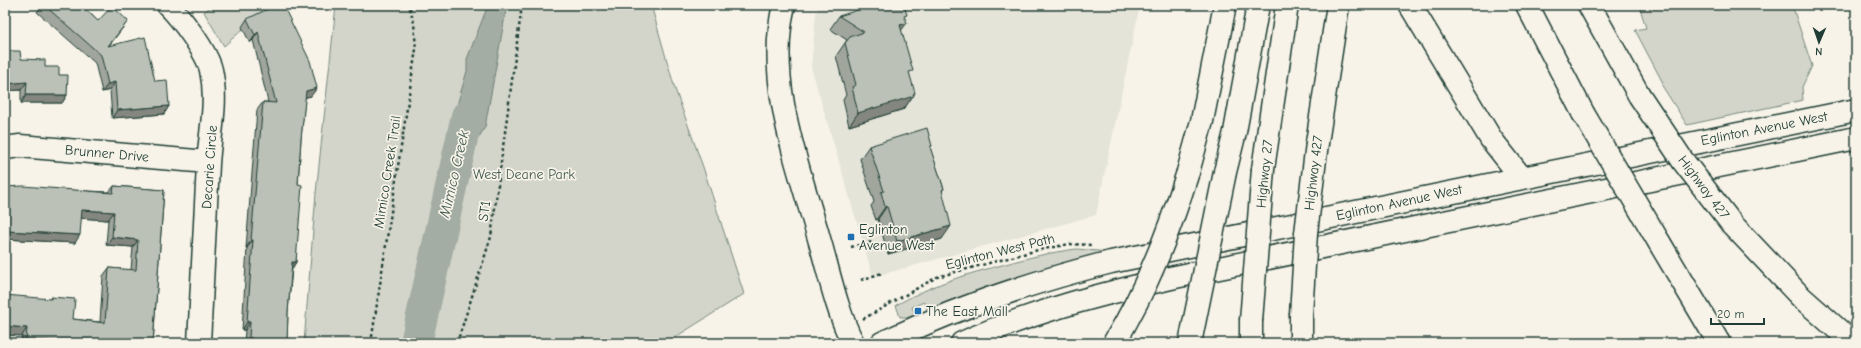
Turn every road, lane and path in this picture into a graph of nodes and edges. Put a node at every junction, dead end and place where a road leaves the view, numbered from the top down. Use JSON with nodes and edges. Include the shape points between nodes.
{"nodes":[{"id":1,"x":168,"y":5,"type":"edge"},
{"id":2,"x":409,"y":5,"type":"edge"},
{"id":3,"x":522,"y":5,"type":"edge"},
{"id":4,"x":784,"y":5,"type":"edge"},
{"id":5,"x":1225,"y":5,"type":"edge"},
{"id":6,"x":1258,"y":5,"type":"edge"},
{"id":7,"x":1287,"y":5,"type":"edge"},
{"id":8,"x":1338,"y":5,"type":"edge"},
{"id":9,"x":1410,"y":5,"type":"edge"},
{"id":10,"x":1527,"y":5,"type":"edge"},
{"id":11,"x":1589,"y":5,"type":"edge"},
{"id":12,"x":1856,"y":110,"type":"edge"},
{"id":13,"x":1856,"y":138,"type":"edge"},
{"id":14,"x":5,"y":148,"type":"edge"},
{"id":15,"x":208,"y":162,"type":"junction"},
{"id":16,"x":1521,"y":177,"type":"junction"},
{"id":17,"x":872,"y":242,"type":"dead end"},
{"id":18,"x":1098,"y":246,"type":"dead end"},
{"id":19,"x":851,"y":247,"type":"dead end"},
{"id":20,"x":882,"y":273,"type":"dead end"},
{"id":21,"x":861,"y":280,"type":"dead end"},
{"id":22,"x":892,"y":302,"type":"dead end"},
{"id":23,"x":199,"y":343,"type":"edge"},
{"id":24,"x":371,"y":343,"type":"edge"},
{"id":25,"x":457,"y":343,"type":"edge"},
{"id":26,"x":853,"y":343,"type":"edge"},
{"id":27,"x":882,"y":343,"type":"edge"},
{"id":28,"x":962,"y":343,"type":"edge"},
{"id":29,"x":1114,"y":343,"type":"edge"},
{"id":30,"x":1190,"y":343,"type":"edge"},
{"id":31,"x":1251,"y":343,"type":"edge"},
{"id":32,"x":1301,"y":343,"type":"edge"},
{"id":33,"x":1719,"y":343,"type":"edge"},
{"id":34,"x":1852,"y":343,"type":"edge"}],
"edges":[{"from":1,"to":15,"type":"main road","name":"Decarie Circle","via":[[189,30],[211,68],[215,93]]},
{"from":2,"to":24,"type":"path","name":"Mimico Creek Trail","via":[[414,23],[416,49]]},
{"from":3,"to":25,"type":"path","name":"ST1","via":[[491,236]]},
{"from":4,"to":26,"type":"main road","via":[[779,25],[780,90],[794,153],[832,285]]},
{"from":5,"to":29,"type":"main road","bridge":true,"via":[[1202,121],[1188,172],[1147,283]]},
{"from":6,"to":30,"type":"main road","bridge":true,"via":[[1235,132]]},
{"from":7,"to":31,"type":"main road","name":"Highway 27","bridge":true,"via":[[1263,169]]},
{"from":8,"to":32,"type":"main road","name":"Highway 427","bridge":true,"via":[[1317,143],[1306,240]]},
{"from":9,"to":16,"type":"main road","via":[[1490,139]]},
{"from":10,"to":33,"type":"main road","bridge":true,"via":[[1583,112]]},
{"from":11,"to":34,"type":"main road","name":"Highway 427","bridge":true,"via":[[1639,95],[1683,161],[1732,224],[1801,297]]},
{"from":12,"to":16,"type":"main road","name":"Eglinton Avenue West"},
{"from":13,"to":28,"type":"main road","name":"Eglinton Avenue West","via":[[1175,277],[1103,294],[1032,315]]},
{"from":14,"to":15,"type":"main road","name":"Brunner Drive","via":[[20,146]]},
{"from":15,"to":23,"type":"main road","name":"Decarie Circle"},
{"from":16,"to":27,"type":"main road","name":"Eglinton Avenue West","via":[[1076,271],[988,299]]},
{"from":17,"to":19,"type":"path"},
{"from":18,"to":22,"type":"path","name":"Eglinton West Path","via":[[1070,244],[937,277]]},
{"from":20,"to":21,"type":"path"}]}
